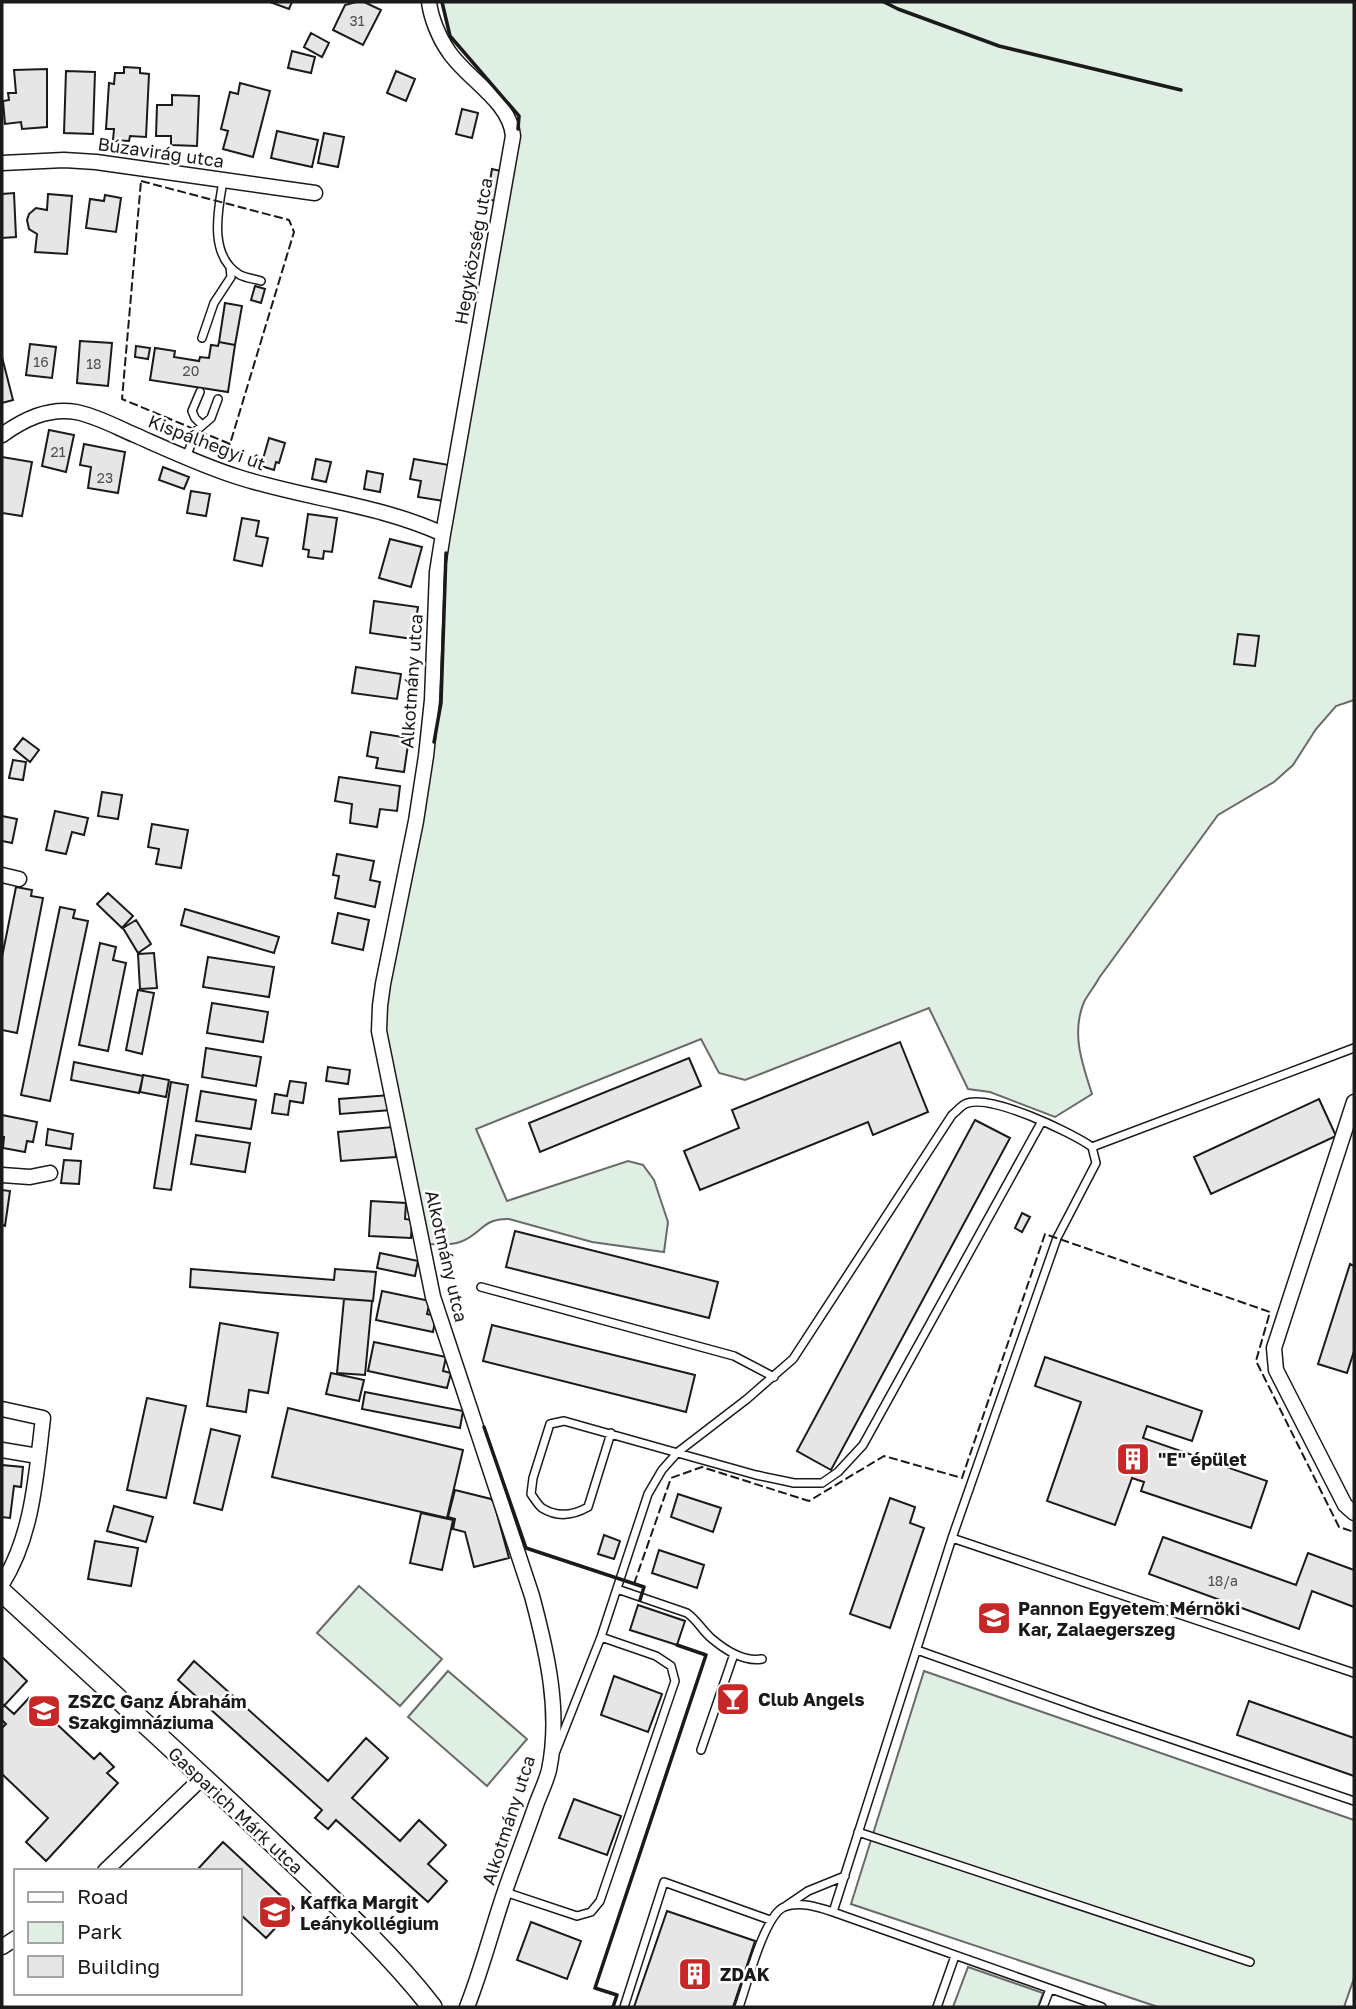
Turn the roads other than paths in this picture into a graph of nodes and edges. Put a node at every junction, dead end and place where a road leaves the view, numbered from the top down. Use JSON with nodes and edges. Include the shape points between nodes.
{"nodes":[{"id":1,"x":429,"y":2,"type":"edge"},
{"id":2,"x":2,"y":163,"type":"edge"},
{"id":3,"x":223,"y":180,"type":"junction"},
{"id":4,"x":315,"y":193,"type":"dead end"},
{"id":5,"x":229,"y":266,"type":"junction"},
{"id":6,"x":261,"y":281,"type":"dead end"},
{"id":7,"x":202,"y":338,"type":"dead end"},
{"id":8,"x":200,"y":393,"type":"dead end"},
{"id":9,"x":218,"y":399,"type":"dead end"},
{"id":10,"x":202,"y":425,"type":"junction"},
{"id":11,"x":2,"y":435,"type":"edge"},
{"id":12,"x":186,"y":457,"type":"junction"},
{"id":13,"x":443,"y":534,"type":"junction"},
{"id":14,"x":2,"y":875,"type":"edge"},
{"id":15,"x":19,"y":879,"type":"dead end"},
{"id":16,"x":1354,"y":1048,"type":"edge"},
{"id":17,"x":1354,"y":1102,"type":"edge"},
{"id":18,"x":1042,"y":1121,"type":"junction"},
{"id":19,"x":1092,"y":1147,"type":"junction"},
{"id":20,"x":50,"y":1173,"type":"dead end"},
{"id":21,"x":2,"y":1175,"type":"edge"},
{"id":22,"x":481,"y":1287,"type":"dead end"},
{"id":23,"x":774,"y":1377,"type":"junction"},
{"id":24,"x":2,"y":1409,"type":"edge"},
{"id":25,"x":611,"y":1433,"type":"junction"},
{"id":26,"x":2,"y":1450,"type":"edge"},
{"id":27,"x":678,"y":1452,"type":"junction"},
{"id":28,"x":38,"y":1456,"type":"junction"},
{"id":29,"x":1354,"y":1513,"type":"edge"},
{"id":30,"x":952,"y":1538,"type":"junction"},
{"id":31,"x":2,"y":1584,"type":"edge"},
{"id":32,"x":617,"y":1590,"type":"junction"},
{"id":33,"x":2,"y":1592,"type":"edge"},
{"id":34,"x":601,"y":1637,"type":"junction"},
{"id":35,"x":916,"y":1650,"type":"junction"},
{"id":36,"x":734,"y":1654,"type":"junction"},
{"id":37,"x":762,"y":1659,"type":"dead end"},
{"id":38,"x":1354,"y":1673,"type":"edge"},
{"id":39,"x":701,"y":1751,"type":"dead end"},
{"id":40,"x":548,"y":1772,"type":"junction"},
{"id":41,"x":203,"y":1777,"type":"junction"},
{"id":42,"x":1354,"y":1801,"type":"edge"},
{"id":43,"x":858,"y":1832,"type":"junction"},
{"id":44,"x":108,"y":1869,"type":"edge"},
{"id":45,"x":845,"y":1876,"type":"junction"},
{"id":46,"x":505,"y":1892,"type":"junction"},
{"id":47,"x":782,"y":1908,"type":"junction"},
{"id":48,"x":833,"y":1912,"type":"junction"},
{"id":49,"x":770,"y":1920,"type":"junction"},
{"id":50,"x":955,"y":1956,"type":"junction"},
{"id":51,"x":1250,"y":1962,"type":"dead end"},
{"id":52,"x":1050,"y":1989,"type":"junction"},
{"id":53,"x":432,"y":2007,"type":"edge"},
{"id":54,"x":467,"y":2007,"type":"edge"},
{"id":55,"x":624,"y":2007,"type":"edge"},
{"id":56,"x":739,"y":2007,"type":"edge"},
{"id":57,"x":937,"y":2007,"type":"edge"},
{"id":58,"x":1043,"y":2007,"type":"edge"},
{"id":59,"x":1102,"y":2007,"type":"edge"}],
"edges":[{"from":1,"to":13,"type":"street","name":"Hegyközség utca","via":[[449,52],[507,113],[513,126]]},
{"from":2,"to":3,"type":"street","name":"Búzavirág utca","via":[[96,162]]},
{"from":3,"to":4,"type":"street","name":"Búzavirág utca"},
{"from":3,"to":5,"type":"lane","via":[[217,221]]},
{"from":5,"to":6,"type":"lane","via":[[241,276]]},
{"from":5,"to":7,"type":"lane","via":[[231,277],[214,303]]},
{"from":8,"to":10,"type":"lane","via":[[192,411]]},
{"from":9,"to":10,"type":"lane","via":[[211,418]]},
{"from":10,"to":12,"type":"lane"},
{"from":11,"to":12,"type":"street","name":"Kispálhegyi út","via":[[39,415],[75,412]]},
{"from":12,"to":13,"type":"street","name":"Kispálhegyi út","via":[[240,478],[380,511]]},
{"from":13,"to":40,"type":"street","name":"Alkotmány utca","via":[[426,756],[383,984],[379,1031],[433,1297],[542,1635],[553,1707]]},
{"from":14,"to":15,"type":"street"},
{"from":16,"to":19,"type":"lane"},
{"from":17,"to":29,"type":"street","via":[[1275,1348],[1276,1370],[1345,1505]]},
{"from":18,"to":19,"type":"lane"},
{"from":18,"to":23,"type":"lane","via":[[978,1102],[965,1104],[953,1115],[809,1336]]},
{"from":18,"to":27,"type":"lane","via":[[863,1445],[838,1472],[822,1483],[794,1483]]},
{"from":19,"to":30,"type":"lane","via":[[1096,1163],[1058,1238]]},
{"from":20,"to":21,"type":"street"},
{"from":22,"to":23,"type":"lane","via":[[734,1356]]},
{"from":23,"to":27,"type":"lane"},
{"from":24,"to":28,"type":"street","via":[[43,1418]]},
{"from":25,"to":25,"type":"lane","via":[[564,1421],[550,1424],[531,1494],[541,1508],[574,1515],[588,1507]]},
{"from":25,"to":27,"type":"lane"},
{"from":26,"to":28,"type":"street"},
{"from":27,"to":32,"type":"lane","via":[[648,1494]]},
{"from":28,"to":31,"type":"street","via":[[30,1517]]},
{"from":30,"to":35,"type":"lane"},
{"from":30,"to":38,"type":"lane"},
{"from":32,"to":34,"type":"lane"},
{"from":32,"to":36,"type":"lane","via":[[687,1613]]},
{"from":33,"to":41,"type":"street","name":"Gasparich Márk utca"},
{"from":34,"to":40,"type":"lane"},
{"from":34,"to":46,"type":"lane","via":[[656,1656],[671,1666],[676,1681],[600,1901],[590,1912],[577,1916]]},
{"from":35,"to":42,"type":"lane"},
{"from":35,"to":43,"type":"lane"},
{"from":36,"to":37,"type":"lane","via":[[752,1661]]},
{"from":36,"to":39,"type":"lane"},
{"from":40,"to":46,"type":"street","name":"Alkotmány utca"},
{"from":41,"to":44,"type":"street"},
{"from":41,"to":53,"type":"street","name":"Gasparich Márk utca","via":[[362,1929]]},
{"from":43,"to":45,"type":"lane"},
{"from":43,"to":51,"type":"lane"},
{"from":45,"to":47,"type":"lane"},
{"from":45,"to":48,"type":"lane"},
{"from":46,"to":54,"type":"street","name":"Alkotmány utca"},
{"from":47,"to":48,"type":"lane","via":[[799,1904]]},
{"from":47,"to":49,"type":"lane"},
{"from":48,"to":50,"type":"lane"},
{"from":49,"to":55,"type":"lane","via":[[664,1882]]},
{"from":49,"to":56,"type":"lane"},
{"from":50,"to":52,"type":"lane"},
{"from":50,"to":57,"type":"lane"},
{"from":52,"to":58,"type":"lane"},
{"from":52,"to":59,"type":"lane"}]}
